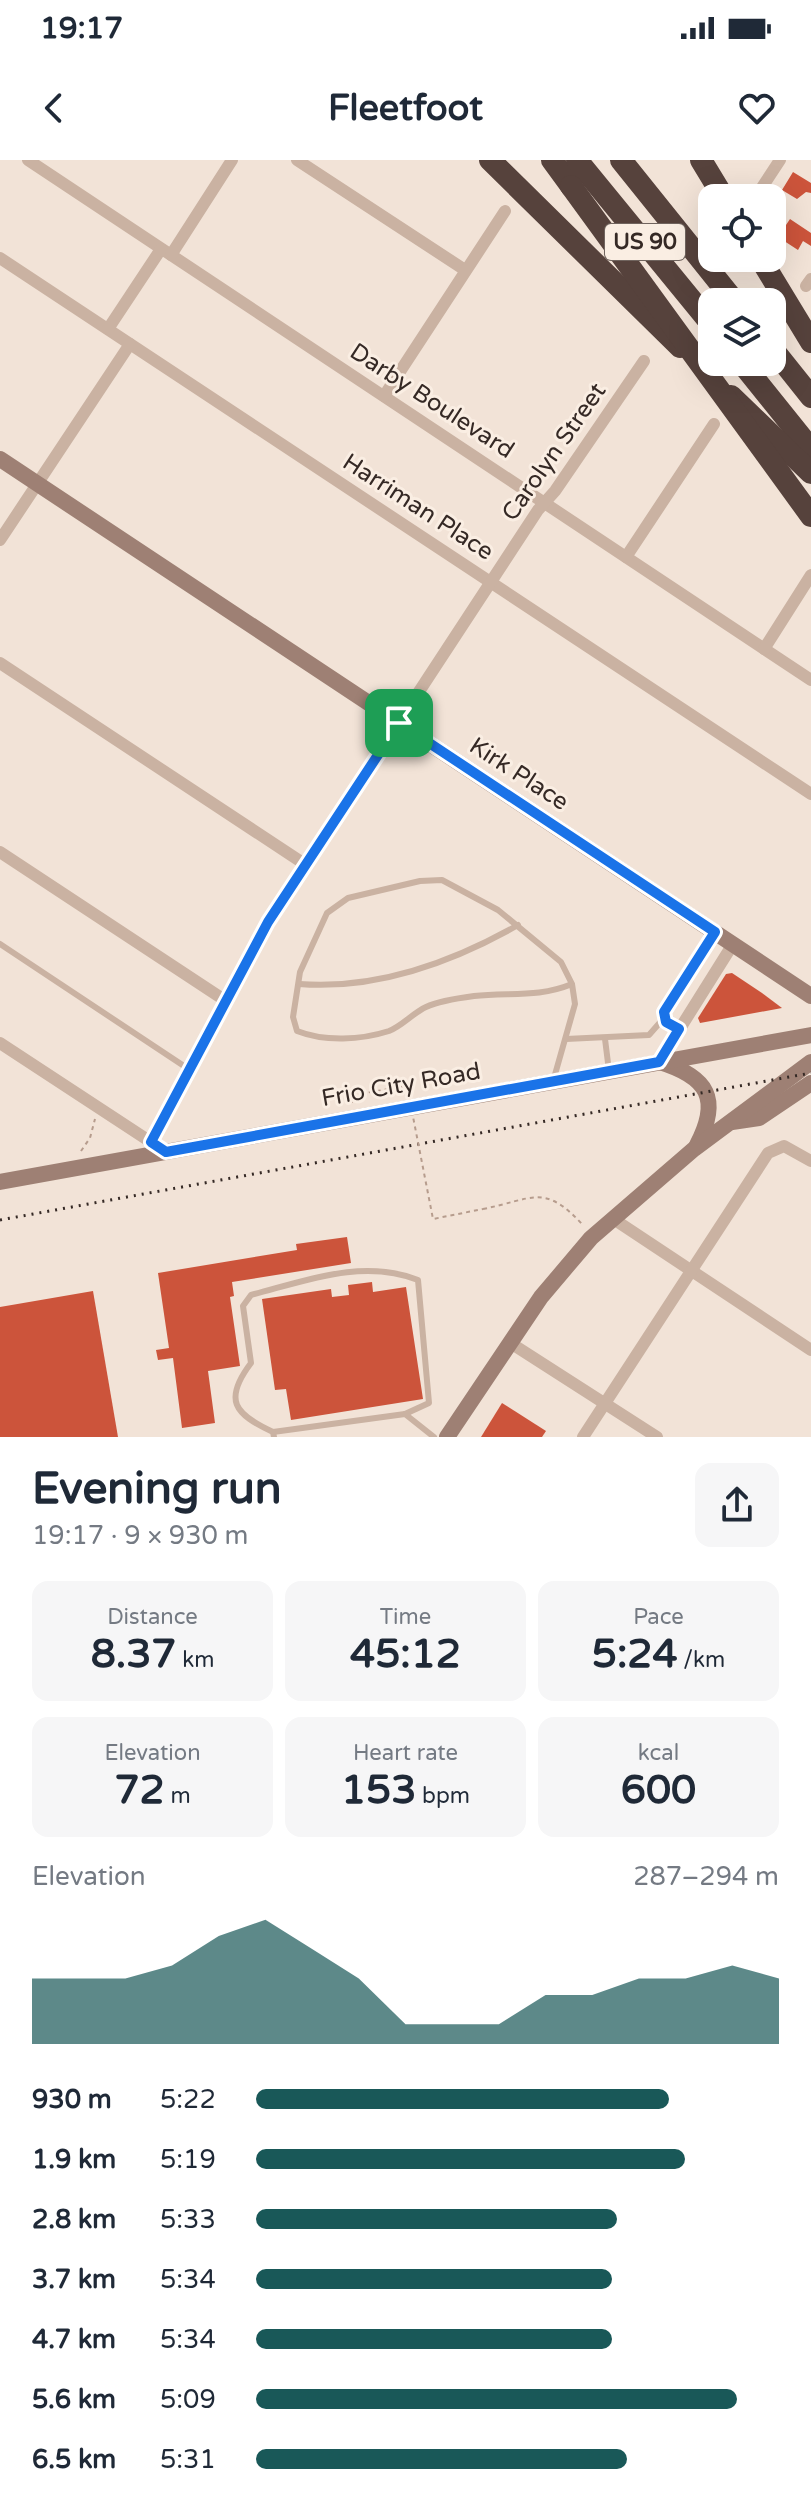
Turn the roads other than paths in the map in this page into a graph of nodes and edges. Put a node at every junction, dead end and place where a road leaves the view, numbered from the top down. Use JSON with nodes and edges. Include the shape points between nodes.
{"nodes":[{"id":1,"x":28,"y":160,"type":"edge"},
{"id":2,"x":232,"y":160,"type":"edge"},
{"id":3,"x":297,"y":160,"type":"edge"},
{"id":4,"x":490,"y":160,"type":"edge"},
{"id":5,"x":552,"y":160,"type":"edge"},
{"id":6,"x":577,"y":160,"type":"edge"},
{"id":7,"x":621,"y":160,"type":"edge"},
{"id":8,"x":701,"y":160,"type":"edge"},
{"id":9,"x":780,"y":160,"type":"edge"},
{"id":10,"x":716,"y":184,"type":"edge"},
{"id":11,"x":764,"y":184,"type":"edge"},
{"id":12,"x":505,"y":211,"type":"dead end"},
{"id":13,"x":166,"y":252,"type":"junction"},
{"id":14,"x":0,"y":258,"type":"edge"},
{"id":15,"x":465,"y":270,"type":"junction"},
{"id":16,"x":768,"y":272,"type":"edge"},
{"id":17,"x":724,"y":288,"type":"edge"},
{"id":18,"x":698,"y":308,"type":"edge"},
{"id":19,"x":108,"y":329,"type":"junction"},
{"id":20,"x":811,"y":342,"type":"edge"},
{"id":21,"x":130,"y":344,"type":"junction"},
{"id":22,"x":644,"y":361,"type":"dead end"},
{"id":23,"x":786,"y":366,"type":"edge"},
{"id":24,"x":752,"y":376,"type":"edge"},
{"id":25,"x":384,"y":396,"type":"junction"},
{"id":26,"x":811,"y":397,"type":"edge"},
{"id":27,"x":714,"y":424,"type":"dead end"},
{"id":28,"x":811,"y":449,"type":"edge"},
{"id":29,"x":0,"y":459,"type":"edge"},
{"id":30,"x":811,"y":473,"type":"edge"},
{"id":31,"x":39,"y":485,"type":"junction"},
{"id":32,"x":546,"y":502,"type":"junction"},
{"id":33,"x":811,"y":516,"type":"edge"},
{"id":34,"x":0,"y":540,"type":"edge"},
{"id":35,"x":626,"y":557,"type":"junction"},
{"id":36,"x":811,"y":575,"type":"edge"},
{"id":37,"x":491,"y":582,"type":"junction"},
{"id":38,"x":764,"y":649,"type":"junction"},
{"id":39,"x":0,"y":663,"type":"edge"},
{"id":40,"x":811,"y":680,"type":"edge"},
{"id":41,"x":399,"y":723,"type":"junction"},
{"id":42,"x":811,"y":794,"type":"edge"},
{"id":43,"x":0,"y":852,"type":"edge"},
{"id":44,"x":306,"y":865,"type":"junction"},
{"id":45,"x":518,"y":925,"type":"junction"},
{"id":46,"x":715,"y":932,"type":"junction"},
{"id":47,"x":0,"y":944,"type":"edge"},
{"id":48,"x":733,"y":944,"type":"junction"},
{"id":49,"x":299,"y":984,"type":"junction"},
{"id":50,"x":572,"y":984,"type":"junction"},
{"id":51,"x":810,"y":994,"type":"edge"},
{"id":52,"x":226,"y":1001,"type":"junction"},
{"id":53,"x":663,"y":1019,"type":"junction"},
{"id":54,"x":679,"y":1029,"type":"junction"},
{"id":55,"x":811,"y":1035,"type":"edge"},
{"id":56,"x":566,"y":1039,"type":"junction"},
{"id":57,"x":605,"y":1039,"type":"junction"},
{"id":58,"x":0,"y":1043,"type":"edge"},
{"id":59,"x":659,"y":1062,"type":"junction"},
{"id":60,"x":811,"y":1062,"type":"edge"},
{"id":61,"x":190,"y":1070,"type":"junction"},
{"id":62,"x":609,"y":1071,"type":"junction"},
{"id":63,"x":553,"y":1081,"type":"junction"},
{"id":64,"x":811,"y":1083,"type":"edge"},
{"id":65,"x":732,"y":1122,"type":"junction"},
{"id":66,"x":151,"y":1142,"type":"junction"},
{"id":67,"x":694,"y":1149,"type":"junction"},
{"id":68,"x":166,"y":1152,"type":"junction"},
{"id":69,"x":811,"y":1161,"type":"edge"},
{"id":70,"x":0,"y":1182,"type":"edge"},
{"id":71,"x":612,"y":1218,"type":"junction"},
{"id":72,"x":690,"y":1271,"type":"junction"},
{"id":73,"x":509,"y":1342,"type":"junction"},
{"id":74,"x":811,"y":1350,"type":"edge"},
{"id":75,"x":605,"y":1403,"type":"junction"},
{"id":76,"x":405,"y":1414,"type":"junction"},
{"id":77,"x":274,"y":1435,"type":"edge"},
{"id":78,"x":434,"y":1437,"type":"edge"},
{"id":79,"x":447,"y":1437,"type":"edge"},
{"id":80,"x":583,"y":1437,"type":"edge"},
{"id":81,"x":657,"y":1437,"type":"edge"}],
"edges":[{"from":1,"to":13,"type":"street","name":"Darby Boulevard"},
{"from":2,"to":13,"type":"street"},
{"from":3,"to":15,"type":"street"},
{"from":4,"to":30,"type":"highway"},
{"from":5,"to":33,"type":"highway","bridge":true},
{"from":6,"to":18,"type":"highway","number":"US 90"},
{"from":7,"to":17,"type":"highway","number":"US 90"},
{"from":8,"to":10,"type":"highway"},
{"from":9,"to":11,"type":"street"},
{"from":12,"to":15,"type":"street"},
{"from":13,"to":19,"type":"street"},
{"from":13,"to":25,"type":"street","name":"Darby Boulevard"},
{"from":14,"to":19,"type":"street","name":"Harriman Place"},
{"from":15,"to":25,"type":"street"},
{"from":16,"to":20,"type":"highway"},
{"from":19,"to":21,"type":"street","name":"Harriman Place"},
{"from":21,"to":31,"type":"street"},
{"from":21,"to":37,"type":"street","name":"Harriman Place"},
{"from":22,"to":32,"type":"street","name":"Carolyn Street"},
{"from":23,"to":26,"type":"highway"},
{"from":24,"to":28,"type":"highway"},
{"from":25,"to":32,"type":"street","name":"Darby Boulevard"},
{"from":27,"to":35,"type":"street"},
{"from":29,"to":31,"type":"main road","name":"Kirk Place"},
{"from":31,"to":34,"type":"street"},
{"from":31,"to":41,"type":"main road","name":"Kirk Place"},
{"from":32,"to":35,"type":"street","name":"Darby Boulevard"},
{"from":32,"to":37,"type":"street","name":"Carolyn Street"},
{"from":35,"to":38,"type":"street","name":"Darby Boulevard"},
{"from":36,"to":38,"type":"street"},
{"from":37,"to":41,"type":"street","name":"Carolyn Street"},
{"from":37,"to":42,"type":"street","name":"Harriman Place"},
{"from":38,"to":40,"type":"street","name":"Darby Boulevard"},
{"from":39,"to":44,"type":"street"},
{"from":41,"to":44,"type":"street","name":"Carolyn Street"},
{"from":41,"to":46,"type":"main road","name":"Kirk Place"},
{"from":43,"to":52,"type":"street"},
{"from":44,"to":52,"type":"street","name":"Carolyn Street"},
{"from":45,"to":49,"type":"lane","via":[[475,950],[381,981],[335,987]]},
{"from":45,"to":49,"type":"lane","via":[[442,880],[348,898],[327,913]]},
{"from":45,"to":50,"type":"lane","via":[[561,962]]},
{"from":46,"to":48,"type":"main road","name":"Kirk Place"},
{"from":46,"to":53,"type":"lane"},
{"from":47,"to":61,"type":"lane"},
{"from":48,"to":51,"type":"main road","name":"Kirk Place"},
{"from":48,"to":54,"type":"street"},
{"from":49,"to":50,"type":"lane","via":[[293,1017],[297,1031],[347,1039],[391,1030],[435,1005],[475,996],[551,993]]},
{"from":50,"to":56,"type":"lane","via":[[574,1016]]},
{"from":52,"to":61,"type":"street","name":"Carolyn Street"},
{"from":53,"to":54,"type":"lane"},
{"from":53,"to":57,"type":"lane","via":[[649,1035]]},
{"from":54,"to":59,"type":"street"},
{"from":55,"to":59,"type":"main road","name":"Frio City Road"},
{"from":56,"to":57,"type":"lane"},
{"from":56,"to":63,"type":"lane"},
{"from":57,"to":62,"type":"lane"},
{"from":58,"to":66,"type":"street"},
{"from":59,"to":62,"type":"main road","name":"Frio City Road"},
{"from":59,"to":67,"type":"main road","via":[[692,1075],[703,1086],[708,1123]]},
{"from":60,"to":65,"type":"main road"},
{"from":61,"to":66,"type":"street","name":"Carolyn Street"},
{"from":62,"to":63,"type":"main road","name":"Frio City Road"},
{"from":63,"to":68,"type":"main road","name":"Frio City Road"},
{"from":64,"to":65,"type":"main road","via":[[759,1118]]},
{"from":65,"to":67,"type":"main road"},
{"from":66,"to":68,"type":"street"},
{"from":67,"to":71,"type":"main road"},
{"from":68,"to":70,"type":"main road","name":"Frio City Road"},
{"from":69,"to":72,"type":"street","via":[[784,1146],[768,1153]]},
{"from":71,"to":72,"type":"street"},
{"from":71,"to":73,"type":"main road","via":[[567,1265]]},
{"from":72,"to":74,"type":"street"},
{"from":72,"to":75,"type":"street"},
{"from":73,"to":75,"type":"street"},
{"from":73,"to":79,"type":"main road"},
{"from":75,"to":80,"type":"street"},
{"from":75,"to":81,"type":"street"},
{"from":76,"to":77,"type":"lane"},
{"from":76,"to":77,"type":"lane","via":[[429,1403],[418,1280],[391,1269],[335,1273],[251,1295],[243,1306],[251,1363],[235,1384],[235,1404],[248,1421]]},
{"from":76,"to":78,"type":"lane"}]}
